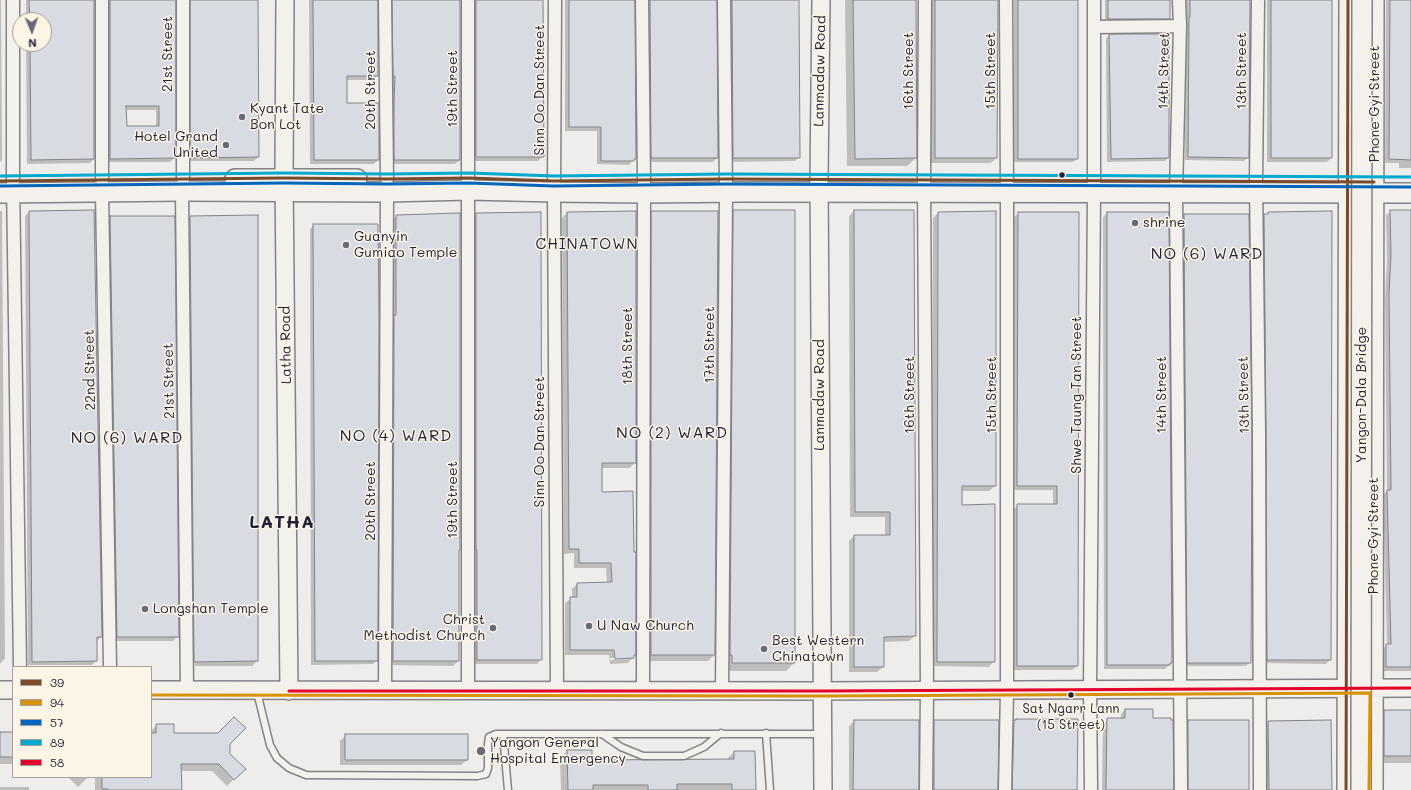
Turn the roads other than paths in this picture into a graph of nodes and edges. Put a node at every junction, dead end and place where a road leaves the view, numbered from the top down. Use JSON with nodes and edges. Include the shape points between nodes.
{"nodes":[{"id":1,"x":13,"y":0,"type":"edge"},
{"id":2,"x":102,"y":0,"type":"edge"},
{"id":3,"x":183,"y":0,"type":"edge"},
{"id":4,"x":285,"y":0,"type":"edge"},
{"id":5,"x":386,"y":0,"type":"edge"},
{"id":6,"x":468,"y":0,"type":"edge"},
{"id":7,"x":555,"y":0,"type":"edge"},
{"id":8,"x":642,"y":0,"type":"edge"},
{"id":9,"x":724,"y":0,"type":"edge"},
{"id":10,"x":821,"y":0,"type":"edge"},
{"id":11,"x":924,"y":0,"type":"edge"},
{"id":12,"x":1006,"y":0,"type":"edge"},
{"id":13,"x":1094,"y":0,"type":"edge"},
{"id":14,"x":1180,"y":0,"type":"edge"},
{"id":15,"x":1258,"y":0,"type":"edge"},
{"id":16,"x":1348,"y":0,"type":"edge"},
{"id":17,"x":1362,"y":0,"type":"edge"},
{"id":18,"x":1375,"y":0,"type":"edge"},
{"id":19,"x":1180,"y":26,"type":"junction"},
{"id":20,"x":1094,"y":27,"type":"junction"},
{"id":21,"x":1411,"y":182,"type":"edge"},
{"id":22,"x":468,"y":184,"type":"junction"},
{"id":23,"x":182,"y":185,"type":"junction"},
{"id":24,"x":284,"y":185,"type":"junction"},
{"id":25,"x":102,"y":186,"type":"junction"},
{"id":26,"x":387,"y":186,"type":"junction"},
{"id":27,"x":644,"y":186,"type":"junction"},
{"id":28,"x":726,"y":186,"type":"junction"},
{"id":29,"x":819,"y":186,"type":"junction"},
{"id":30,"x":6,"y":187,"type":"edge"},
{"id":31,"x":554,"y":187,"type":"junction"},
{"id":32,"x":924,"y":187,"type":"junction"},
{"id":33,"x":1007,"y":187,"type":"junction"},
{"id":34,"x":1094,"y":187,"type":"junction"},
{"id":35,"x":1176,"y":187,"type":"junction"},
{"id":36,"x":1257,"y":187,"type":"junction"},
{"id":37,"x":1374,"y":187,"type":"junction"},
{"id":38,"x":1347,"y":188,"type":"junction"},
{"id":39,"x":1411,"y":193,"type":"edge"},
{"id":40,"x":20,"y":666,"type":"edge"},
{"id":41,"x":110,"y":666,"type":"edge"},
{"id":42,"x":1346,"y":688,"type":"junction"},
{"id":43,"x":1375,"y":688,"type":"junction"},
{"id":44,"x":1411,"y":688,"type":"edge"},
{"id":45,"x":1179,"y":689,"type":"junction"},
{"id":46,"x":1259,"y":689,"type":"junction"},
{"id":47,"x":0,"y":690,"type":"edge"},
{"id":48,"x":12,"y":690,"type":"edge"},
{"id":49,"x":152,"y":690,"type":"edge"},
{"id":50,"x":187,"y":690,"type":"junction"},
{"id":51,"x":257,"y":690,"type":"junction"},
{"id":52,"x":1007,"y":690,"type":"junction"},
{"id":53,"x":1090,"y":690,"type":"junction"},
{"id":54,"x":289,"y":691,"type":"junction"},
{"id":55,"x":385,"y":691,"type":"junction"},
{"id":56,"x":468,"y":691,"type":"junction"},
{"id":57,"x":557,"y":691,"type":"junction"},
{"id":58,"x":643,"y":691,"type":"junction"},
{"id":59,"x":722,"y":691,"type":"junction"},
{"id":60,"x":823,"y":691,"type":"junction"},
{"id":61,"x":927,"y":691,"type":"junction"},
{"id":62,"x":721,"y":733,"type":"junction"},
{"id":63,"x":766,"y":733,"type":"junction"},
{"id":64,"x":503,"y":734,"type":"junction"},
{"id":65,"x":602,"y":734,"type":"junction"},
{"id":66,"x":822,"y":734,"type":"junction"},
{"id":67,"x":508,"y":790,"type":"edge"},
{"id":68,"x":770,"y":790,"type":"edge"},
{"id":69,"x":824,"y":790,"type":"edge"},
{"id":70,"x":926,"y":790,"type":"edge"},
{"id":71,"x":1005,"y":790,"type":"edge"},
{"id":72,"x":1092,"y":790,"type":"edge"},
{"id":73,"x":1181,"y":790,"type":"edge"},
{"id":74,"x":1260,"y":790,"type":"edge"},
{"id":75,"x":1346,"y":790,"type":"edge"},
{"id":76,"x":1362,"y":790,"type":"edge"},
{"id":77,"x":1374,"y":790,"type":"edge"}],
"edges":[{"from":1,"to":30,"type":"street"},
{"from":2,"to":25,"type":"street","name":"22nd Street"},
{"from":3,"to":23,"type":"street","name":"21st Street"},
{"from":4,"to":24,"type":"main road","name":"Latha Road"},
{"from":5,"to":26,"type":"street","name":"20th Street"},
{"from":6,"to":22,"type":"street","name":"19th Street"},
{"from":7,"to":31,"type":"street","name":"Sinn Oo Dan Street"},
{"from":8,"to":27,"type":"street","name":"18th Street"},
{"from":9,"to":28,"type":"street","name":"17th Street"},
{"from":10,"to":29,"type":"main road","name":"Lanmadaw Road"},
{"from":11,"to":32,"type":"street","name":"16th Street"},
{"from":12,"to":33,"type":"street","name":"15th Street"},
{"from":13,"to":20,"type":"street","name":"Shwe Taung Tan Street"},
{"from":14,"to":19,"type":"street","name":"14th Street"},
{"from":15,"to":36,"type":"street","name":"13th Street"},
{"from":16,"to":38,"type":"main road","name":"Phone Gyi Street"},
{"from":17,"to":76,"type":"main road","name":"Yangon-Dala Bridge","bridge":true},
{"from":18,"to":37,"type":"main road","name":"Phone Gyi Street"},
{"from":19,"to":20,"type":"street"},
{"from":19,"to":35,"type":"street","name":"14th Street"},
{"from":20,"to":34,"type":"street","name":"Shwe Taung Tan Street"},
{"from":21,"to":37,"type":"main road"},
{"from":22,"to":26,"type":"main road"},
{"from":22,"to":31,"type":"main road"},
{"from":22,"to":56,"type":"street","name":"19th Street"},
{"from":23,"to":24,"type":"main road"},
{"from":23,"to":25,"type":"main road"},
{"from":23,"to":50,"type":"street","name":"21st Street"},
{"from":24,"to":26,"type":"main road"},
{"from":24,"to":54,"type":"main road","name":"Latha Road"},
{"from":25,"to":30,"type":"main road"},
{"from":25,"to":41,"type":"street","name":"22nd Street"},
{"from":26,"to":55,"type":"street","name":"20th Street"},
{"from":27,"to":28,"type":"main road"},
{"from":27,"to":31,"type":"main road"},
{"from":27,"to":58,"type":"street","name":"18th Street"},
{"from":28,"to":29,"type":"main road"},
{"from":28,"to":59,"type":"street","name":"17th Street"},
{"from":29,"to":32,"type":"main road"},
{"from":29,"to":60,"type":"main road","name":"Lanmadaw Road"},
{"from":30,"to":40,"type":"street"},
{"from":31,"to":57,"type":"street","name":"Sinn Oo Dan Street"},
{"from":32,"to":33,"type":"main road"},
{"from":32,"to":61,"type":"street","name":"16th Street"},
{"from":33,"to":34,"type":"main road"},
{"from":33,"to":52,"type":"street","name":"15th Street"},
{"from":34,"to":35,"type":"main road"},
{"from":34,"to":53,"type":"street","name":"Shwe Taung Tan Street"},
{"from":35,"to":36,"type":"main road"},
{"from":35,"to":45,"type":"street","name":"14th Street"},
{"from":36,"to":38,"type":"main road"},
{"from":36,"to":46,"type":"street","name":"13th Street"},
{"from":37,"to":38,"type":"main road"},
{"from":37,"to":39,"type":"main road"},
{"from":37,"to":43,"type":"main road","name":"Phone Gyi Street"},
{"from":38,"to":42,"type":"main road","name":"Phone Gyi Street"},
{"from":42,"to":43,"type":"main road"},
{"from":42,"to":46,"type":"main road"},
{"from":42,"to":75,"type":"main road","name":"Phone Gyi Street"},
{"from":43,"to":44,"type":"main road"},
{"from":43,"to":77,"type":"main road","name":"Phone Gyi Street"},
{"from":45,"to":46,"type":"main road"},
{"from":45,"to":53,"type":"main road"},
{"from":45,"to":73,"type":"street","name":"14th Street"},
{"from":46,"to":74,"type":"street","name":"13th Street"},
{"from":47,"to":48,"type":"main road"},
{"from":49,"to":50,"type":"main road"},
{"from":50,"to":51,"type":"main road"},
{"from":51,"to":54,"type":"main road"},
{"from":51,"to":64,"type":"lane","via":[[270,745],[276,758],[289,768],[306,774],[478,776],[486,774],[488,768],[489,737]]},
{"from":52,"to":53,"type":"main road"},
{"from":52,"to":61,"type":"main road"},
{"from":52,"to":71,"type":"street","name":"15th Street"},
{"from":53,"to":72,"type":"street","name":"Shwe Taung Tan Street"},
{"from":54,"to":55,"type":"main road"},
{"from":55,"to":56,"type":"main road"},
{"from":56,"to":57,"type":"main road"},
{"from":57,"to":58,"type":"main road"},
{"from":58,"to":59,"type":"main road"},
{"from":59,"to":60,"type":"main road"},
{"from":60,"to":61,"type":"main road"},
{"from":60,"to":66,"type":"main road","name":"Lanmadaw Road"},
{"from":61,"to":70,"type":"street","name":"16th Street"},
{"from":62,"to":63,"type":"lane"},
{"from":62,"to":65,"type":"lane"},
{"from":62,"to":65,"type":"lane","via":[[704,747],[684,756],[643,756],[621,747]]},
{"from":63,"to":66,"type":"lane"},
{"from":63,"to":68,"type":"lane"},
{"from":64,"to":65,"type":"lane"},
{"from":64,"to":67,"type":"lane"},
{"from":66,"to":69,"type":"main road","name":"Lanmadaw Road"}]}
